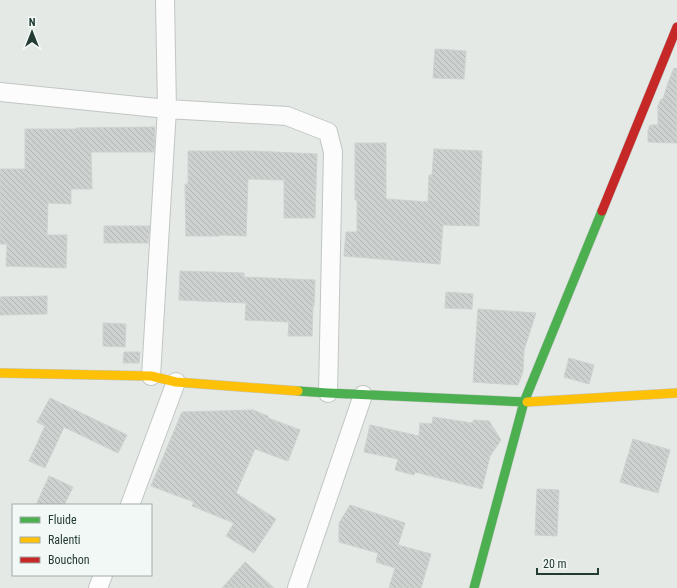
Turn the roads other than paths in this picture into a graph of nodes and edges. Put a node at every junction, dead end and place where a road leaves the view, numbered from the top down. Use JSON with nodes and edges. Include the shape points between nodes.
{"nodes":[{"id":1,"x":165,"y":0,"type":"edge"},
{"id":2,"x":677,"y":27,"type":"edge"},
{"id":3,"x":0,"y":92,"type":"edge"},
{"id":4,"x":167,"y":109,"type":"junction"},
{"id":5,"x":1,"y":376,"type":"edge"},
{"id":6,"x":151,"y":376,"type":"junction"},
{"id":7,"x":176,"y":382,"type":"junction"},
{"id":8,"x":328,"y":393,"type":"junction"},
{"id":9,"x":677,"y":393,"type":"edge"},
{"id":10,"x":363,"y":395,"type":"junction"},
{"id":11,"x":524,"y":402,"type":"junction"},
{"id":12,"x":130,"y":504,"type":"edge"},
{"id":13,"x":103,"y":576,"type":"edge"},
{"id":14,"x":98,"y":588,"type":"edge"},
{"id":15,"x":297,"y":588,"type":"edge"},
{"id":16,"x":474,"y":588,"type":"edge"}],
"edges":[{"from":1,"to":4,"type":"street"},
{"from":2,"to":11,"type":"street"},
{"from":3,"to":4,"type":"street"},
{"from":4,"to":6,"type":"street"},
{"from":4,"to":8,"type":"street","via":[[287,116],[328,132],[333,152]]},
{"from":5,"to":6,"type":"street"},
{"from":6,"to":7,"type":"street"},
{"from":7,"to":8,"type":"street"},
{"from":7,"to":12,"type":"street"},
{"from":8,"to":10,"type":"street"},
{"from":9,"to":11,"type":"street"},
{"from":10,"to":11,"type":"street"},
{"from":10,"to":15,"type":"street"},
{"from":11,"to":16,"type":"street"},
{"from":13,"to":14,"type":"street"}]}
